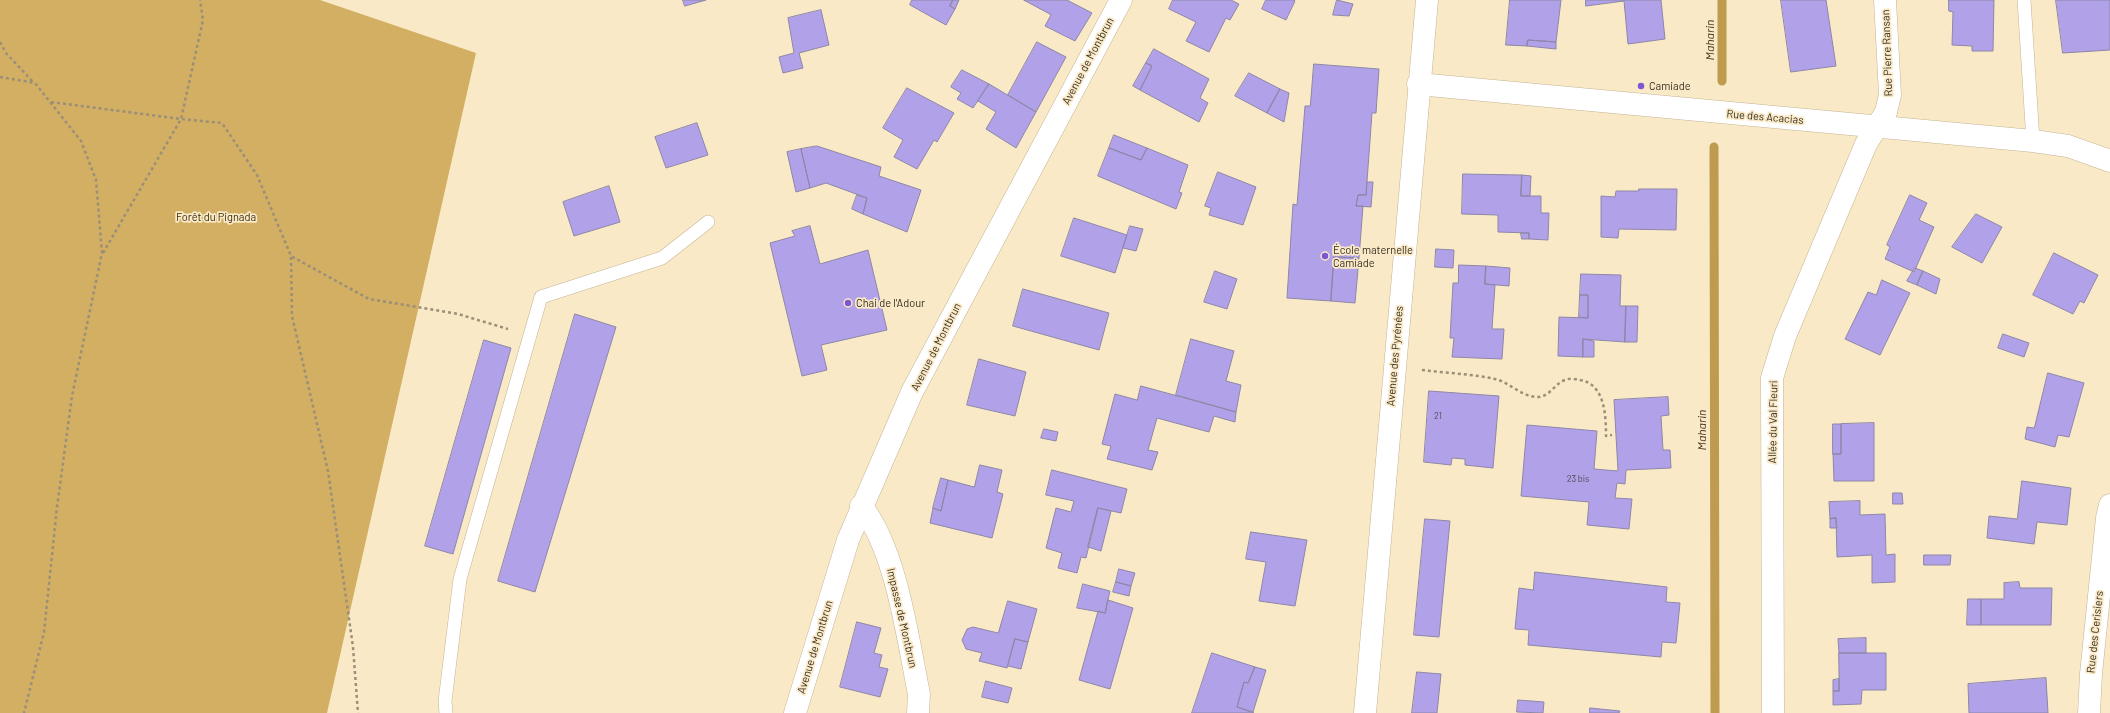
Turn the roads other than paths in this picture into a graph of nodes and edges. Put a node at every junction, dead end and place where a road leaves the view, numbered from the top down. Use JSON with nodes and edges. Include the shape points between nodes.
{"nodes":[{"id":1,"x":1121,"y":0,"type":"edge"},
{"id":2,"x":1427,"y":0,"type":"edge"},
{"id":3,"x":1885,"y":0,"type":"edge"},
{"id":4,"x":2024,"y":0,"type":"edge"},
{"id":5,"x":1418,"y":84,"type":"junction"},
{"id":6,"x":1876,"y":127,"type":"junction"},
{"id":7,"x":2033,"y":141,"type":"junction"},
{"id":8,"x":2110,"y":161,"type":"edge"},
{"id":9,"x":708,"y":222,"type":"dead end"},
{"id":10,"x":2110,"y":505,"type":"edge"},
{"id":11,"x":861,"y":506,"type":"junction"},
{"id":12,"x":446,"y":713,"type":"edge"},
{"id":13,"x":795,"y":713,"type":"edge"},
{"id":14,"x":918,"y":713,"type":"edge"},
{"id":15,"x":1365,"y":713,"type":"edge"},
{"id":16,"x":1773,"y":713,"type":"edge"},
{"id":17,"x":2090,"y":713,"type":"edge"}],
"edges":[{"from":1,"to":11,"type":"street","name":"Avenue de Montbrun","via":[[916,386]]},
{"from":2,"to":5,"type":"street","name":"Avenue des Pyrénées"},
{"from":3,"to":6,"type":"street","name":"Rue Pierre Ransan","via":[[1890,95],[1886,112]]},
{"from":4,"to":7,"type":"lane"},
{"from":5,"to":6,"type":"street","name":"Rue des Acacias"},
{"from":5,"to":15,"type":"street","name":"Avenue des Pyrénées"},
{"from":6,"to":7,"type":"street","name":"Rue des Acacias"},
{"from":6,"to":16,"type":"street","name":"Allée du Val Fleuri","via":[[1866,144],[1785,336],[1772,378]]},
{"from":7,"to":8,"type":"street","name":"Rue des Acacias","via":[[2068,146]]},
{"from":9,"to":12,"type":"lane","via":[[662,258],[541,297],[460,579],[445,700]]},
{"from":10,"to":17,"type":"street","name":"Rue des Cerisiers","via":[[2090,674]]},
{"from":11,"to":13,"type":"street","name":"Avenue de Montbrun","via":[[848,540]]},
{"from":11,"to":14,"type":"street","name":"Impasse de Montbrun","via":[[872,520],[892,571],[918,694]]}]}
